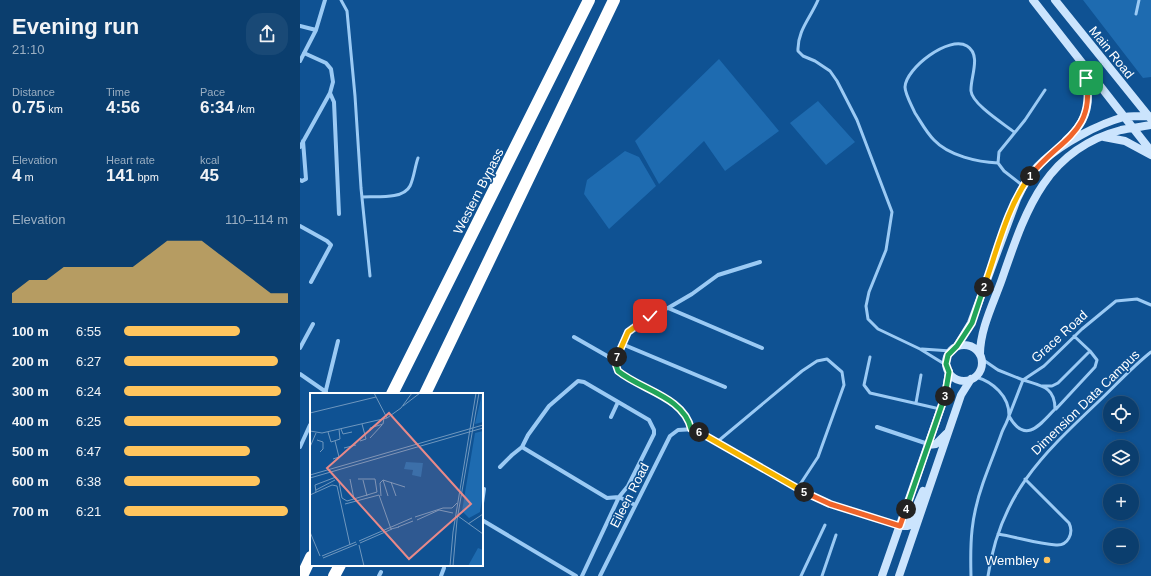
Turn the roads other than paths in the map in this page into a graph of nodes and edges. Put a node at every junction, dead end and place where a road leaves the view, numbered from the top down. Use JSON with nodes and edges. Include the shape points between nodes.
{"nodes":[{"id":1,"x":325,"y":0,"type":"edge"},
{"id":2,"x":341,"y":0,"type":"edge"},
{"id":3,"x":589,"y":0,"type":"edge"},
{"id":4,"x":614,"y":0,"type":"edge"},
{"id":5,"x":818,"y":0,"type":"edge"},
{"id":6,"x":1033,"y":0,"type":"edge"},
{"id":7,"x":1055,"y":0,"type":"edge"},
{"id":8,"x":1139,"y":0,"type":"edge"},
{"id":9,"x":1136,"y":14,"type":"dead end"},
{"id":10,"x":300,"y":26,"type":"edge"},
{"id":11,"x":316,"y":30,"type":"junction"},
{"id":12,"x":304,"y":52,"type":"junction"},
{"id":13,"x":300,"y":60,"type":"edge"},
{"id":14,"x":1079,"y":60,"type":"junction"},
{"id":15,"x":1044,"y":90,"type":"dead end"},
{"id":16,"x":330,"y":93,"type":"junction"},
{"id":17,"x":1125,"y":117,"type":"junction"},
{"id":18,"x":1150,"y":117,"type":"edge"},
{"id":19,"x":1151,"y":125,"type":"edge"},
{"id":20,"x":1134,"y":128,"type":"junction"},
{"id":21,"x":1014,"y":132,"type":"junction"},
{"id":22,"x":1102,"y":137,"type":"junction"},
{"id":23,"x":304,"y":140,"type":"junction"},
{"id":24,"x":300,"y":147,"type":"edge"},
{"id":25,"x":1151,"y":151,"type":"edge"},
{"id":26,"x":1151,"y":155,"type":"edge"},
{"id":27,"x":418,"y":158,"type":"dead end"},
{"id":28,"x":1042,"y":162,"type":"junction"},
{"id":29,"x":998,"y":163,"type":"junction"},
{"id":30,"x":300,"y":180,"type":"edge"},
{"id":31,"x":1024,"y":186,"type":"junction"},
{"id":32,"x":362,"y":197,"type":"junction"},
{"id":33,"x":339,"y":214,"type":"dead end"},
{"id":34,"x":300,"y":226,"type":"edge"},
{"id":35,"x":760,"y":262,"type":"dead end"},
{"id":36,"x":370,"y":276,"type":"dead end"},
{"id":37,"x":311,"y":282,"type":"dead end"},
{"id":38,"x":1151,"y":305,"type":"edge"},
{"id":39,"x":668,"y":308,"type":"junction"},
{"id":40,"x":313,"y":324,"type":"dead end"},
{"id":41,"x":1074,"y":336,"type":"junction"},
{"id":42,"x":574,"y":337,"type":"dead end"},
{"id":43,"x":338,"y":341,"type":"dead end"},
{"id":44,"x":622,"y":344,"type":"junction"},
{"id":45,"x":300,"y":348,"type":"edge"},
{"id":46,"x":762,"y":348,"type":"dead end"},
{"id":47,"x":920,"y":348,"type":"junction"},
{"id":48,"x":954,"y":348,"type":"junction"},
{"id":49,"x":1090,"y":351,"type":"junction"},
{"id":50,"x":1151,"y":352,"type":"edge"},
{"id":51,"x":981,"y":356,"type":"junction"},
{"id":52,"x":870,"y":357,"type":"dead end"},
{"id":53,"x":616,"y":361,"type":"junction"},
{"id":54,"x":948,"y":368,"type":"junction"},
{"id":55,"x":300,"y":374,"type":"edge"},
{"id":56,"x":921,"y":376,"type":"dead end"},
{"id":57,"x":973,"y":378,"type":"junction"},
{"id":58,"x":1023,"y":380,"type":"junction"},
{"id":59,"x":1042,"y":386,"type":"junction"},
{"id":60,"x":725,"y":387,"type":"dead end"},
{"id":61,"x":325,"y":393,"type":"edge"},
{"id":62,"x":392,"y":393,"type":"edge"},
{"id":63,"x":425,"y":393,"type":"edge"},
{"id":64,"x":618,"y":402,"type":"junction"},
{"id":65,"x":916,"y":403,"type":"junction"},
{"id":66,"x":957,"y":408,"type":"junction"},
{"id":67,"x":940,"y":409,"type":"junction"},
{"id":68,"x":1056,"y":409,"type":"junction"},
{"id":69,"x":1009,"y":416,"type":"junction"},
{"id":70,"x":611,"y":417,"type":"dead end"},
{"id":71,"x":310,"y":425,"type":"dead end"},
{"id":72,"x":877,"y":427,"type":"dead end"},
{"id":73,"x":691,"y":429,"type":"junction"},
{"id":74,"x":949,"y":430,"type":"junction"},
{"id":75,"x":717,"y":442,"type":"junction"},
{"id":76,"x":928,"y":444,"type":"junction"},
{"id":77,"x":300,"y":447,"type":"edge"},
{"id":78,"x":522,"y":447,"type":"junction"},
{"id":79,"x":500,"y":467,"type":"dead end"},
{"id":80,"x":932,"y":478,"type":"junction"},
{"id":81,"x":1025,"y":479,"type":"junction"},
{"id":82,"x":797,"y":488,"type":"junction"},
{"id":83,"x":484,"y":490,"type":"dead end"},
{"id":84,"x":483,"y":496,"type":"edge"},
{"id":85,"x":619,"y":497,"type":"junction"},
{"id":86,"x":635,"y":505,"type":"junction"},
{"id":87,"x":483,"y":521,"type":"edge"},
{"id":88,"x":824,"y":525,"type":"dead end"},
{"id":89,"x":900,"y":526,"type":"junction"},
{"id":90,"x":998,"y":534,"type":"junction"},
{"id":91,"x":836,"y":535,"type":"dead end"},
{"id":92,"x":310,"y":559,"type":"edge"},
{"id":93,"x":312,"y":566,"type":"edge"},
{"id":94,"x":339,"y":566,"type":"edge"},
{"id":95,"x":347,"y":566,"type":"edge"},
{"id":96,"x":444,"y":568,"type":"dead end"},
{"id":97,"x":302,"y":576,"type":"edge"},
{"id":98,"x":308,"y":576,"type":"edge"},
{"id":99,"x":334,"y":576,"type":"edge"},
{"id":100,"x":342,"y":576,"type":"edge"},
{"id":101,"x":441,"y":576,"type":"edge"},
{"id":102,"x":576,"y":576,"type":"edge"},
{"id":103,"x":582,"y":576,"type":"edge"},
{"id":104,"x":600,"y":576,"type":"edge"},
{"id":105,"x":801,"y":576,"type":"edge"},
{"id":106,"x":822,"y":576,"type":"edge"},
{"id":107,"x":882,"y":576,"type":"edge"},
{"id":108,"x":898,"y":576,"type":"edge"},
{"id":109,"x":971,"y":576,"type":"edge"},
{"id":110,"x":988,"y":576,"type":"edge"}],
"edges":[{"from":1,"to":11,"type":"street"},
{"from":2,"to":32,"type":"lane","via":[[347,12]]},
{"from":3,"to":62,"type":"highway","name":"Western Bypass"},
{"from":4,"to":63,"type":"highway"},
{"from":5,"to":47,"type":"lane","via":[[803,26],[798,51],[830,71],[837,81],[857,120],[892,212],[886,250],[869,292],[866,314],[878,329]]},
{"from":6,"to":14,"type":"street"},
{"from":7,"to":18,"type":"street","name":"Main Road"},
{"from":8,"to":9,"type":"lane"},
{"from":10,"to":11,"type":"street"},
{"from":11,"to":12,"type":"street"},
{"from":12,"to":13,"type":"street"},
{"from":12,"to":16,"type":"street","via":[[326,63],[330,69],[333,82]]},
{"from":14,"to":17,"type":"street"},
{"from":14,"to":28,"type":"street","via":[[1088,89],[1086,115],[1073,134]]},
{"from":15,"to":21,"type":"lane"},
{"from":16,"to":23,"type":"street"},
{"from":16,"to":33,"type":"street","via":[[334,102]]},
{"from":17,"to":18,"type":"street"},
{"from":17,"to":20,"type":"street"},
{"from":17,"to":28,"type":"street","via":[[1078,138]]},
{"from":19,"to":20,"type":"street"},
{"from":20,"to":22,"type":"street"},
{"from":20,"to":25,"type":"street"},
{"from":21,"to":29,"type":"lane","via":[[998,152]]},
{"from":21,"to":29,"type":"lane","via":[[974,100],[971,92],[975,64],[968,46],[960,43],[931,54],[916,66],[908,77],[905,88],[913,109],[934,141],[952,152],[971,159]]},
{"from":22,"to":26,"type":"street","via":[[1124,140]]},
{"from":22,"to":51,"type":"street","via":[[1075,152],[1055,169],[1028,208],[984,332],[980,345]]},
{"from":23,"to":24,"type":"street"},
{"from":23,"to":30,"type":"street","via":[[306,179]]},
{"from":27,"to":32,"type":"lane","via":[[410,187],[403,192],[396,195]]},
{"from":28,"to":31,"type":"street"},
{"from":29,"to":31,"type":"lane"},
{"from":31,"to":48,"type":"street","via":[[1011,211],[972,323]]},
{"from":32,"to":36,"type":"lane"},
{"from":34,"to":37,"type":"street","via":[[327,241],[331,246]]},
{"from":35,"to":39,"type":"street","via":[[718,275],[708,284]]},
{"from":38,"to":41,"type":"lane","name":"Grace Road","via":[[1137,299],[1116,301]]},
{"from":39,"to":44,"type":"street","via":[[632,328]]},
{"from":39,"to":46,"type":"street"},
{"from":40,"to":45,"type":"street"},
{"from":41,"to":49,"type":"lane"},
{"from":41,"to":58,"type":"lane","name":"Grace Road","via":[[1047,363]]},
{"from":42,"to":53,"type":"street"},
{"from":43,"to":61,"type":"street"},
{"from":44,"to":53,"type":"street"},
{"from":44,"to":60,"type":"street"},
{"from":47,"to":48,"type":"lane"},
{"from":47,"to":54,"type":"lane"},
{"from":48,"to":51,"type":"street","via":[[962,345],[973,346]]},
{"from":48,"to":54,"type":"street"},
{"from":49,"to":59,"type":"lane","via":[[1058,383]]},
{"from":49,"to":68,"type":"lane","via":[[1097,360],[1097,366]]},
{"from":50,"to":81,"type":"lane","name":"Dimension Data Campus","via":[[1063,435]]},
{"from":51,"to":57,"type":"street","via":[[981,369]]},
{"from":51,"to":58,"type":"lane","via":[[998,370]]},
{"from":52,"to":65,"type":"lane","via":[[864,386],[866,389]]},
{"from":53,"to":73,"type":"street","via":[[621,373],[675,405],[685,414]]},
{"from":54,"to":57,"type":"street","via":[[956,379],[966,381]]},
{"from":54,"to":67,"type":"street","via":[[946,391]]},
{"from":55,"to":61,"type":"street"},
{"from":56,"to":65,"type":"lane"},
{"from":57,"to":66,"type":"street","via":[[961,394]]},
{"from":57,"to":69,"type":"lane","via":[[986,381],[998,389],[1007,404]]},
{"from":58,"to":59,"type":"lane"},
{"from":58,"to":69,"type":"lane"},
{"from":59,"to":68,"type":"lane","via":[[1053,394]]},
{"from":64,"to":70,"type":"street"},
{"from":64,"to":78,"type":"street","via":[[578,381],[549,406]]},
{"from":64,"to":85,"type":"street","via":[[649,420],[654,430],[628,486]]},
{"from":65,"to":67,"type":"lane"},
{"from":66,"to":67,"type":"street"},
{"from":66,"to":74,"type":"street"},
{"from":67,"to":76,"type":"street"},
{"from":68,"to":69,"type":"lane","via":[[1039,426],[1028,431],[1016,427]]},
{"from":69,"to":109,"type":"lane","via":[[973,514],[970,537]]},
{"from":71,"to":77,"type":"street"},
{"from":72,"to":76,"type":"street"},
{"from":73,"to":75,"type":"street"},
{"from":73,"to":86,"type":"street","name":"Eileen Road","via":[[682,429],[670,436]]},
{"from":74,"to":76,"type":"street","via":[[936,444]]},
{"from":74,"to":80,"type":"street"},
{"from":75,"to":82,"type":"street"},
{"from":75,"to":82,"type":"lane","via":[[802,371],[817,361],[827,359],[842,372],[845,381],[818,457]]},
{"from":76,"to":89,"type":"street"},
{"from":78,"to":79,"type":"street"},
{"from":78,"to":85,"type":"street","via":[[607,498]]},
{"from":80,"to":89,"type":"street","via":[[908,526]]},
{"from":80,"to":108,"type":"street"},
{"from":81,"to":90,"type":"lane","name":"Dimension Data Campus"},
{"from":81,"to":90,"type":"lane","via":[[1069,523],[1071,536],[1057,546]]},
{"from":82,"to":89,"type":"street","via":[[830,504]]},
{"from":83,"to":84,"type":"street"},
{"from":85,"to":86,"type":"street"},
{"from":85,"to":103,"type":"street"},
{"from":86,"to":104,"type":"street","name":"Eileen Road"},
{"from":87,"to":102,"type":"street"},
{"from":88,"to":105,"type":"lane"},
{"from":89,"to":107,"type":"street"},
{"from":90,"to":110,"type":"lane","name":"Dimension Data Campus"},
{"from":91,"to":106,"type":"lane"},
{"from":92,"to":97,"type":"highway"},
{"from":93,"to":98,"type":"highway"},
{"from":94,"to":99,"type":"highway"},
{"from":95,"to":100,"type":"highway"},
{"from":96,"to":101,"type":"street"}]}
